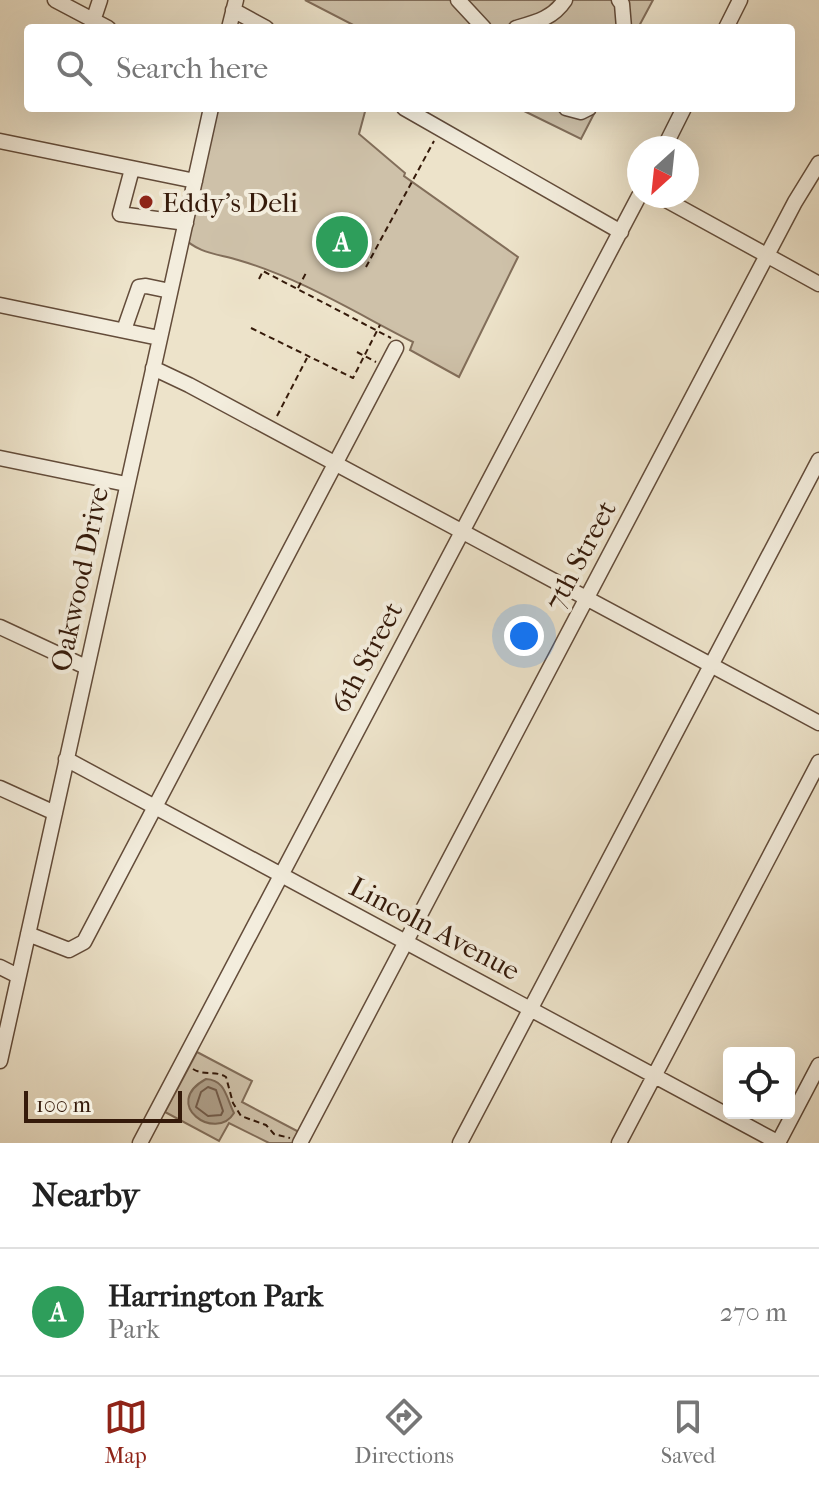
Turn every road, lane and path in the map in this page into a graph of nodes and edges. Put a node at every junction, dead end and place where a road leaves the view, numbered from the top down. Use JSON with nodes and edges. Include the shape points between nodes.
{"nodes":[{"id":1,"x":55,"y":0,"type":"edge"},
{"id":2,"x":100,"y":0,"type":"edge"},
{"id":3,"x":458,"y":0,"type":"edge"},
{"id":4,"x":565,"y":0,"type":"edge"},
{"id":5,"x":619,"y":0,"type":"edge"},
{"id":6,"x":740,"y":0,"type":"edge"},
{"id":7,"x":234,"y":5,"type":"edge"},
{"id":8,"x":93,"y":21,"type":"junction"},
{"id":9,"x":99,"y":24,"type":"edge"},
{"id":10,"x":260,"y":24,"type":"edge"},
{"id":11,"x":484,"y":24,"type":"edge"},
{"id":12,"x":528,"y":24,"type":"edge"},
{"id":13,"x":624,"y":24,"type":"edge"},
{"id":14,"x":728,"y":24,"type":"edge"},
{"id":15,"x":210,"y":112,"type":"edge"},
{"id":16,"x":411,"y":112,"type":"edge"},
{"id":17,"x":682,"y":112,"type":"edge"},
{"id":18,"x":440,"y":129,"type":"junction"},
{"id":19,"x":670,"y":136,"type":"edge"},
{"id":20,"x":0,"y":141,"type":"edge"},
{"id":21,"x":819,"y":163,"type":"edge"},
{"id":22,"x":132,"y":169,"type":"junction"},
{"id":23,"x":195,"y":181,"type":"junction"},
{"id":24,"x":633,"y":208,"type":"edge"},
{"id":25,"x":681,"y":208,"type":"edge"},
{"id":26,"x":186,"y":223,"type":"junction"},
{"id":27,"x":621,"y":232,"type":"junction"},
{"id":28,"x":767,"y":255,"type":"junction"},
{"id":29,"x":366,"y":267,"type":"dead end"},
{"id":30,"x":307,"y":271,"type":"dead end"},
{"id":31,"x":259,"y":279,"type":"dead end"},
{"id":32,"x":819,"y":284,"type":"edge"},
{"id":33,"x":297,"y":289,"type":"junction"},
{"id":34,"x":170,"y":291,"type":"junction"},
{"id":35,"x":0,"y":305,"type":"edge"},
{"id":36,"x":380,"y":325,"type":"dead end"},
{"id":37,"x":251,"y":328,"type":"dead end"},
{"id":38,"x":124,"y":330,"type":"junction"},
{"id":39,"x":377,"y":331,"type":"junction"},
{"id":40,"x":159,"y":338,"type":"junction"},
{"id":41,"x":393,"y":343,"type":"joint"},
{"id":42,"x":357,"y":352,"type":"dead end"},
{"id":43,"x":308,"y":356,"type":"junction"},
{"id":44,"x":364,"y":356,"type":"junction"},
{"id":45,"x":377,"y":363,"type":"dead end"},
{"id":46,"x":153,"y":368,"type":"junction"},
{"id":47,"x":275,"y":421,"type":"dead end"},
{"id":48,"x":0,"y":458,"type":"edge"},
{"id":49,"x":819,"y":460,"type":"edge"},
{"id":50,"x":335,"y":463,"type":"junction"},
{"id":51,"x":126,"y":484,"type":"junction"},
{"id":52,"x":462,"y":532,"type":"junction"},
{"id":53,"x":586,"y":599,"type":"junction"},
{"id":54,"x":0,"y":627,"type":"edge"},
{"id":55,"x":711,"y":665,"type":"junction"},
{"id":56,"x":86,"y":667,"type":"junction"},
{"id":57,"x":819,"y":723,"type":"edge"},
{"id":58,"x":66,"y":759,"type":"junction"},
{"id":59,"x":819,"y":762,"type":"edge"},
{"id":60,"x":0,"y":788,"type":"edge"},
{"id":61,"x":154,"y":807,"type":"junction"},
{"id":62,"x":55,"y":813,"type":"junction"},
{"id":63,"x":282,"y":875,"type":"junction"},
{"id":64,"x":28,"y":934,"type":"junction"},
{"id":65,"x":405,"y":942,"type":"junction"},
{"id":66,"x":0,"y":967,"type":"edge"},
{"id":67,"x":18,"y":976,"type":"junction"},
{"id":68,"x":530,"y":1008,"type":"junction"},
{"id":69,"x":0,"y":1061,"type":"edge"},
{"id":70,"x":819,"y":1065,"type":"edge"},
{"id":71,"x":192,"y":1068,"type":"dead end"},
{"id":72,"x":655,"y":1076,"type":"junction"},
{"id":73,"x":295,"y":1141,"type":"edge"},
{"id":74,"x":140,"y":1143,"type":"edge"},
{"id":75,"x":460,"y":1143,"type":"edge"},
{"id":76,"x":619,"y":1143,"type":"edge"},
{"id":77,"x":778,"y":1143,"type":"edge"}],
"edges":[{"from":1,"to":8,"type":"street"},
{"from":2,"to":8,"type":"street"},
{"from":3,"to":11,"type":"street"},
{"from":4,"to":12,"type":"street","via":[[549,17]]},
{"from":5,"to":13,"type":"street"},
{"from":6,"to":14,"type":"street"},
{"from":7,"to":10,"type":"street"},
{"from":8,"to":9,"type":"street"},
{"from":15,"to":23,"type":"street","name":"Oakwood Drive"},
{"from":16,"to":18,"type":"street"},
{"from":17,"to":19,"type":"street"},
{"from":18,"to":27,"type":"street"},
{"from":18,"to":29,"type":"path"},
{"from":20,"to":22,"type":"street"},
{"from":21,"to":28,"type":"street","name":"7th Street"},
{"from":22,"to":23,"type":"street"},
{"from":22,"to":26,"type":"street","via":[[120,214]]},
{"from":23,"to":26,"type":"street","name":"Oakwood Drive"},
{"from":24,"to":27,"type":"street","name":"6th Street"},
{"from":25,"to":28,"type":"street"},
{"from":26,"to":34,"type":"street","name":"Oakwood Drive"},
{"from":27,"to":52,"type":"street","name":"6th Street"},
{"from":28,"to":32,"type":"street"},
{"from":28,"to":53,"type":"street","name":"7th Street"},
{"from":30,"to":33,"type":"path"},
{"from":31,"to":33,"type":"path","via":[[263,271]]},
{"from":33,"to":39,"type":"path"},
{"from":34,"to":38,"type":"street","via":[[139,287]]},
{"from":34,"to":40,"type":"street","name":"Oakwood Drive"},
{"from":35,"to":38,"type":"street"},
{"from":36,"to":39,"type":"path"},
{"from":37,"to":43,"type":"path"},
{"from":38,"to":40,"type":"street"},
{"from":39,"to":41,"type":"path"},
{"from":39,"to":44,"type":"path"},
{"from":40,"to":46,"type":"street","name":"Oakwood Drive"},
{"from":41,"to":50,"type":"street"},
{"from":42,"to":44,"type":"path"},
{"from":43,"to":44,"type":"path","via":[[353,378]]},
{"from":43,"to":47,"type":"path"},
{"from":44,"to":45,"type":"path"},
{"from":46,"to":50,"type":"street"},
{"from":46,"to":51,"type":"street","name":"Oakwood Drive"},
{"from":48,"to":51,"type":"street"},
{"from":49,"to":55,"type":"street"},
{"from":50,"to":52,"type":"street"},
{"from":50,"to":61,"type":"street"},
{"from":51,"to":56,"type":"street","name":"Oakwood Drive"},
{"from":52,"to":53,"type":"street"},
{"from":52,"to":63,"type":"street","name":"6th Street"},
{"from":53,"to":55,"type":"street"},
{"from":53,"to":65,"type":"street","name":"7th Street"},
{"from":54,"to":56,"type":"street"},
{"from":55,"to":57,"type":"street"},
{"from":55,"to":68,"type":"street"},
{"from":56,"to":58,"type":"street","name":"Oakwood Drive"},
{"from":58,"to":61,"type":"street","name":"Lincoln Avenue"},
{"from":58,"to":62,"type":"street","name":"Oakwood Drive"},
{"from":59,"to":72,"type":"street"},
{"from":60,"to":62,"type":"street"},
{"from":61,"to":63,"type":"street","name":"Lincoln Avenue"},
{"from":61,"to":64,"type":"street","via":[[84,942],[69,950]]},
{"from":62,"to":64,"type":"street","name":"Oakwood Drive"},
{"from":63,"to":65,"type":"street","name":"Lincoln Avenue"},
{"from":63,"to":74,"type":"street","name":"6th Street"},
{"from":64,"to":67,"type":"street","name":"Oakwood Drive"},
{"from":65,"to":68,"type":"street","name":"Lincoln Avenue"},
{"from":65,"to":73,"type":"street","name":"7th Street"},
{"from":66,"to":67,"type":"street"},
{"from":67,"to":69,"type":"street","name":"Oakwood Drive"},
{"from":68,"to":72,"type":"street","name":"Lincoln Avenue"},
{"from":68,"to":75,"type":"street"},
{"from":70,"to":77,"type":"street"},
{"from":71,"to":73,"type":"path","via":[[226,1077],[241,1116]]},
{"from":72,"to":76,"type":"street"},
{"from":72,"to":77,"type":"street","name":"Lincoln Avenue"}]}
